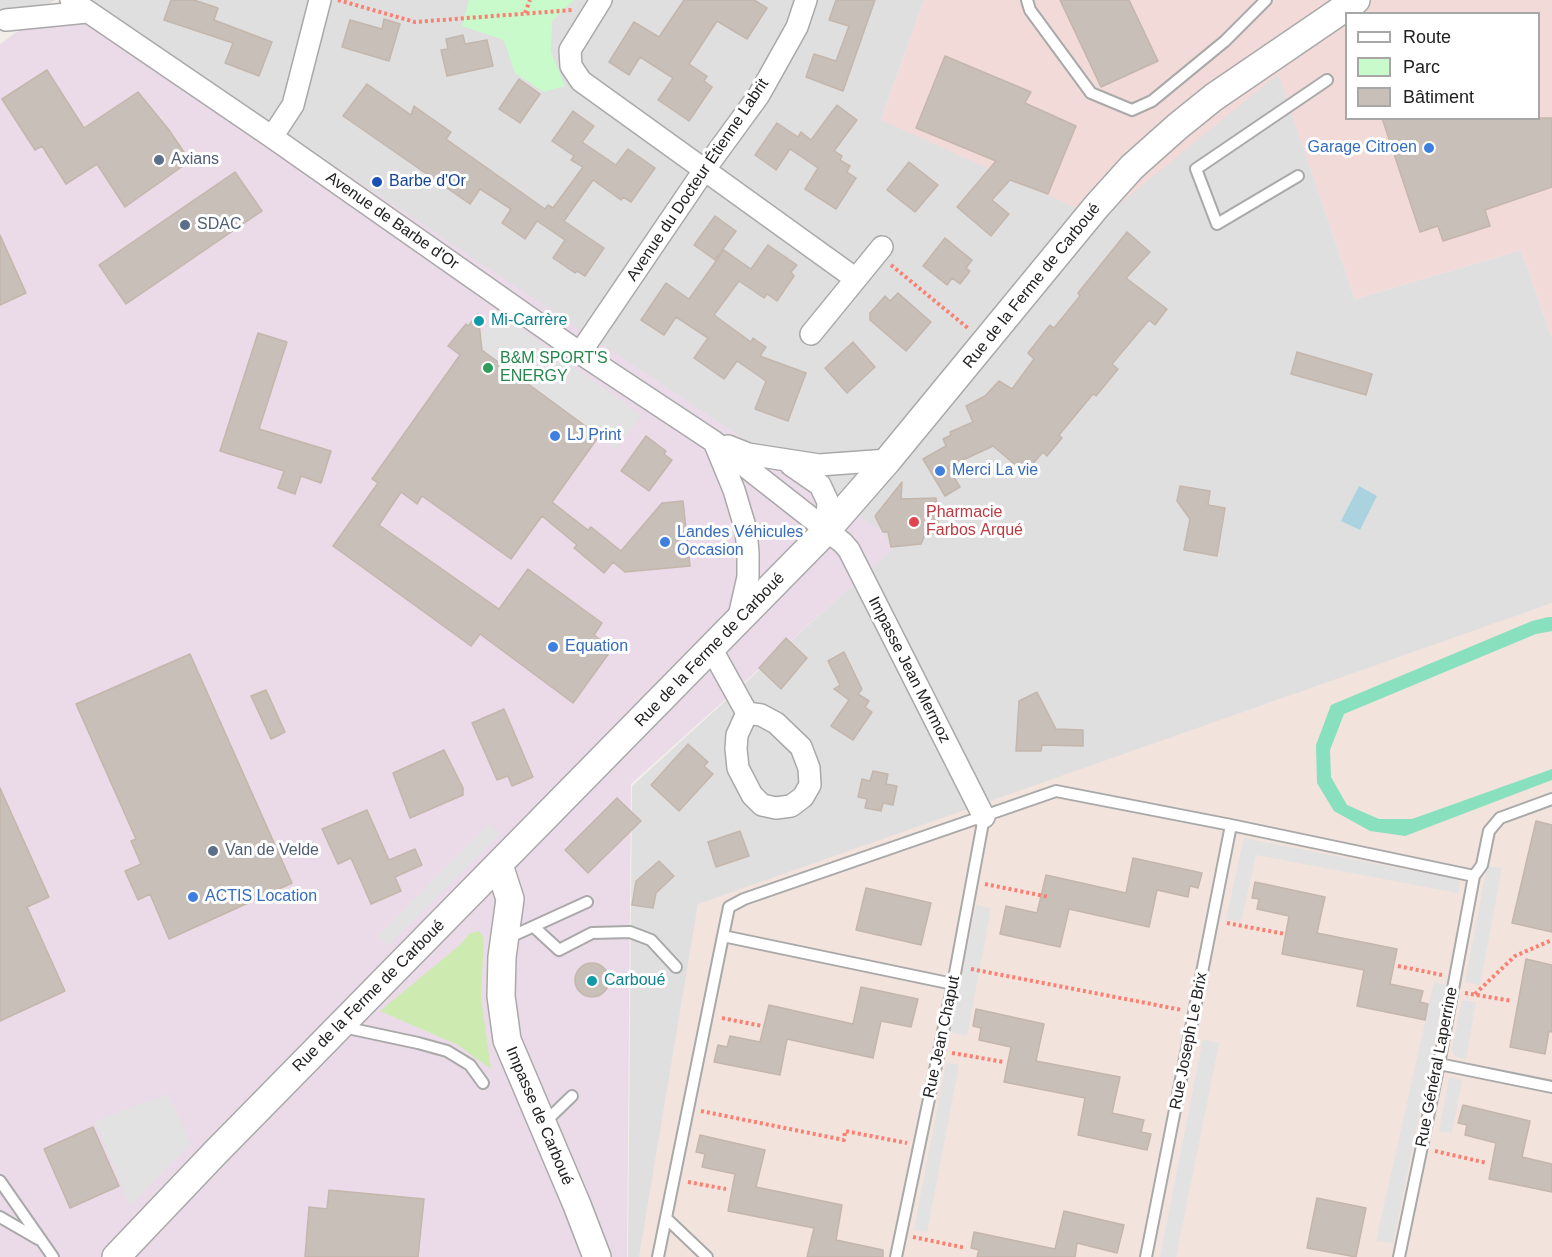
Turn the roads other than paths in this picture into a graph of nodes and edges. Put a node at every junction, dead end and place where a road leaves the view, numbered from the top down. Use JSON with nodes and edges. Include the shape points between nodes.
{"nodes":[{"id":1,"x":39,"y":0,"type":"edge"},
{"id":2,"x":320,"y":0,"type":"edge"},
{"id":3,"x":601,"y":0,"type":"edge"},
{"id":4,"x":806,"y":0,"type":"edge"},
{"id":5,"x":1027,"y":0,"type":"edge"},
{"id":6,"x":1266,"y":0,"type":"edge"},
{"id":7,"x":1356,"y":0,"type":"edge"},
{"id":8,"x":79,"y":6,"type":"edge"},
{"id":9,"x":3,"y":22,"type":"edge"},
{"id":10,"x":1327,"y":80,"type":"dead end"},
{"id":11,"x":272,"y":137,"type":"junction"},
{"id":12,"x":705,"y":169,"type":"junction"},
{"id":13,"x":1298,"y":176,"type":"dead end"},
{"id":14,"x":879,"y":250,"type":"road end"},
{"id":15,"x":856,"y":279,"type":"junction"},
{"id":16,"x":811,"y":334,"type":"dead end"},
{"id":17,"x":580,"y":353,"type":"junction"},
{"id":18,"x":713,"y":441,"type":"junction"},
{"id":19,"x":779,"y":459,"type":"junction"},
{"id":20,"x":888,"y":460,"type":"junction"},
{"id":21,"x":826,"y":531,"type":"junction"},
{"id":22,"x":738,"y":621,"type":"junction"},
{"id":23,"x":711,"y":648,"type":"junction"},
{"id":24,"x":747,"y":713,"type":"junction"},
{"id":25,"x":1552,"y":799,"type":"edge"},
{"id":26,"x":984,"y":817,"type":"junction"},
{"id":27,"x":1232,"y":825,"type":"junction"},
{"id":28,"x":499,"y":865,"type":"junction"},
{"id":29,"x":1474,"y":876,"type":"junction"},
{"id":30,"x":472,"y":892,"type":"junction"},
{"id":31,"x":587,"y":902,"type":"dead end"},
{"id":32,"x":534,"y":927,"type":"junction"},
{"id":33,"x":723,"y":936,"type":"junction"},
{"id":34,"x":505,"y":937,"type":"junction"},
{"id":35,"x":676,"y":967,"type":"dead end"},
{"id":36,"x":953,"y":984,"type":"junction"},
{"id":37,"x":339,"y":1026,"type":"junction"},
{"id":38,"x":1439,"y":1064,"type":"junction"},
{"id":39,"x":483,"y":1083,"type":"dead end"},
{"id":40,"x":1552,"y":1087,"type":"edge"},
{"id":41,"x":572,"y":1096,"type":"dead end"},
{"id":42,"x":543,"y":1124,"type":"junction"},
{"id":43,"x":0,"y":1181,"type":"edge"},
{"id":44,"x":0,"y":1217,"type":"edge"},
{"id":45,"x":666,"y":1218,"type":"junction"},
{"id":46,"x":40,"y":1241,"type":"junction"},
{"id":47,"x":53,"y":1257,"type":"edge"},
{"id":48,"x":116,"y":1257,"type":"edge"},
{"id":49,"x":597,"y":1257,"type":"edge"},
{"id":50,"x":658,"y":1257,"type":"edge"},
{"id":51,"x":707,"y":1257,"type":"edge"},
{"id":52,"x":896,"y":1257,"type":"edge"},
{"id":53,"x":1146,"y":1257,"type":"edge"},
{"id":54,"x":1399,"y":1257,"type":"edge"}],
"edges":[{"from":1,"to":9,"type":"street"},
{"from":2,"to":11,"type":"street","via":[[293,105]]},
{"from":3,"to":12,"type":"street","via":[[570,50],[571,66],[581,81]]},
{"from":4,"to":12,"type":"street","name":"Avenue du Docteur Étienne Labrit","via":[[797,27],[759,95]]},
{"from":5,"to":6,"type":"lane","via":[[1030,10],[1092,93],[1132,110],[1152,101]]},
{"from":7,"to":20,"type":"street","name":"Rue de la Ferme de Carboué","via":[[1214,97],[1132,167]]},
{"from":8,"to":9,"type":"street"},
{"from":8,"to":11,"type":"street","name":"Avenue de Barbe d'Or"},
{"from":10,"to":13,"type":"lane","via":[[1196,169],[1217,224]]},
{"from":11,"to":17,"type":"street","name":"Avenue de Barbe d'Or"},
{"from":12,"to":15,"type":"street"},
{"from":12,"to":17,"type":"street","name":"Avenue du Docteur Étienne Labrit"},
{"from":14,"to":15,"type":"street"},
{"from":15,"to":16,"type":"street"},
{"from":17,"to":18,"type":"street","name":"Avenue de Barbe d'Or"},
{"from":18,"to":19,"type":"street","name":"Avenue de Barbe d'Or","via":[[748,454]]},
{"from":18,"to":21,"type":"street","name":"Avenue de Barbe d'Or"},
{"from":18,"to":22,"type":"street","via":[[734,489],[746,530],[748,578]]},
{"from":19,"to":20,"type":"street","name":"Avenue de Barbe d'Or","via":[[819,465]]},
{"from":19,"to":21,"type":"street","name":"Avenue de Barbe d'Or","via":[[820,484],[828,502]]},
{"from":20,"to":21,"type":"street","name":"Rue de la Ferme de Carboué"},
{"from":21,"to":22,"type":"street","name":"Rue de la Ferme de Carboué"},
{"from":21,"to":26,"type":"street","name":"Impasse Jean Mermoz","via":[[849,550]]},
{"from":22,"to":23,"type":"street","name":"Rue de la Ferme de Carboué"},
{"from":23,"to":24,"type":"street"},
{"from":23,"to":28,"type":"street","name":"Rue de la Ferme de Carboué"},
{"from":24,"to":24,"type":"street","via":[[737,735],[738,768],[762,805],[791,806],[810,785],[801,747],[776,723]]},
{"from":25,"to":29,"type":"lane","name":"Rue Général Laperrine","via":[[1500,818],[1489,831],[1482,865]]},
{"from":26,"to":27,"type":"lane","via":[[1056,791]]},
{"from":26,"to":33,"type":"lane","via":[[744,899],[729,907]]},
{"from":26,"to":36,"type":"lane","name":"Rue Jean Chaput"},
{"from":27,"to":29,"type":"lane"},
{"from":27,"to":53,"type":"lane","name":"Rue Joseph Le Brix"},
{"from":28,"to":30,"type":"street","name":"Rue de la Ferme de Carboué"},
{"from":28,"to":34,"type":"street","name":"Impasse de Carboué","via":[[510,899]]},
{"from":29,"to":38,"type":"lane","name":"Rue Général Laperrine"},
{"from":30,"to":34,"type":"street","via":[[499,920]]},
{"from":30,"to":37,"type":"street","name":"Rue de la Ferme de Carboué"},
{"from":31,"to":32,"type":"lane"},
{"from":32,"to":34,"type":"lane"},
{"from":32,"to":35,"type":"lane","via":[[559,950],[592,933],[630,932],[651,940]]},
{"from":33,"to":36,"type":"lane"},
{"from":33,"to":45,"type":"lane"},
{"from":34,"to":42,"type":"street","name":"Impasse de Carboué","via":[[501,996],[507,1040]]},
{"from":36,"to":52,"type":"lane","name":"Rue Jean Chaput"},
{"from":37,"to":39,"type":"lane","via":[[447,1051],[470,1065]]},
{"from":37,"to":48,"type":"street","name":"Rue de la Ferme de Carboué"},
{"from":38,"to":40,"type":"lane"},
{"from":38,"to":54,"type":"lane","name":"Rue Général Laperrine"},
{"from":41,"to":42,"type":"lane"},
{"from":42,"to":49,"type":"street","name":"Impasse de Carboué"},
{"from":43,"to":46,"type":"lane"},
{"from":44,"to":46,"type":"lane"},
{"from":45,"to":50,"type":"lane"},
{"from":45,"to":51,"type":"lane"},
{"from":46,"to":47,"type":"lane"}]}
